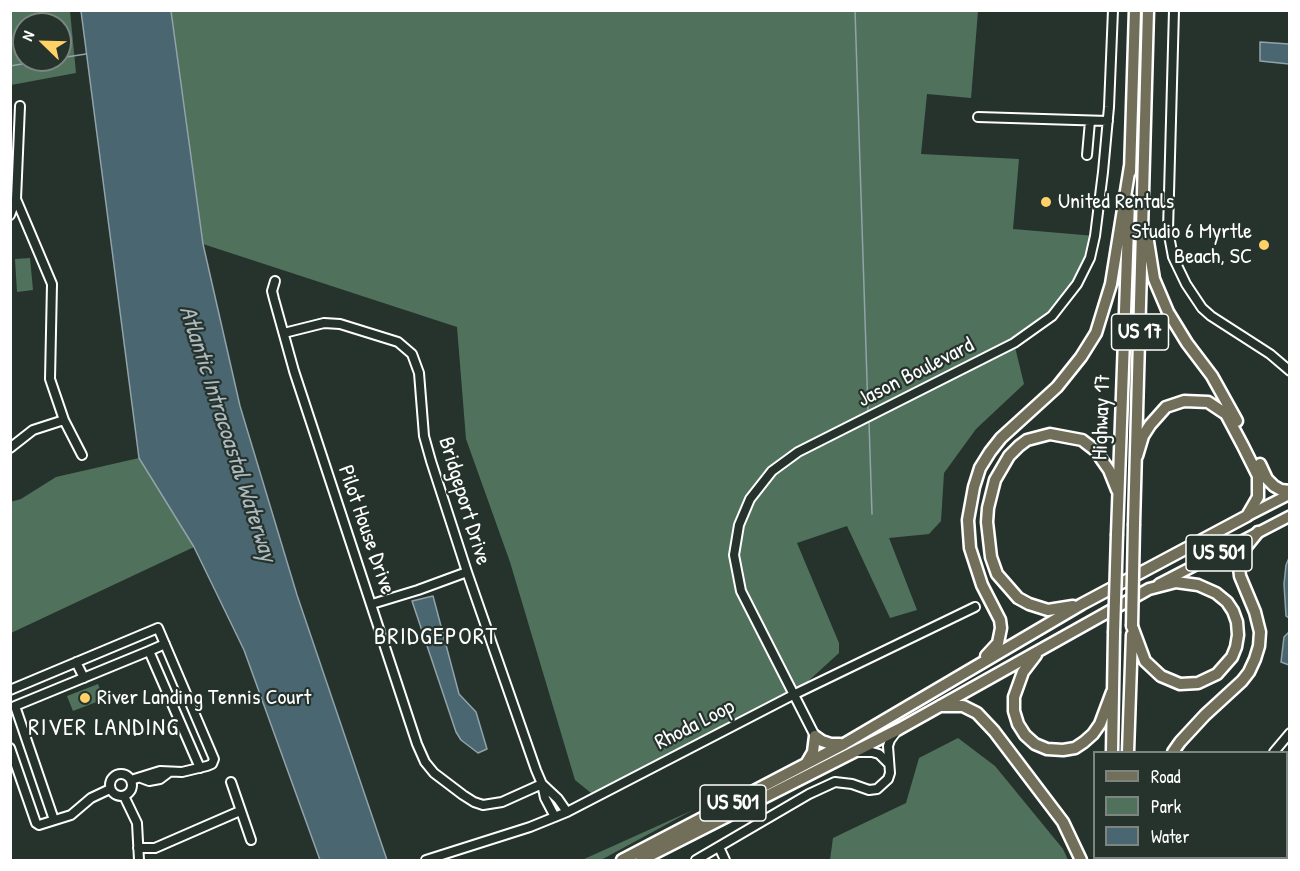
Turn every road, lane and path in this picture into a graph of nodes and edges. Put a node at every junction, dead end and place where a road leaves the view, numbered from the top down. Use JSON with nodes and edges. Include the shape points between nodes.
{"nodes":[{"id":1,"x":1113,"y":10,"type":"edge"},
{"id":2,"x":1135,"y":10,"type":"edge"},
{"id":3,"x":1148,"y":10,"type":"edge"},
{"id":4,"x":1174,"y":10,"type":"edge"},
{"id":5,"x":20,"y":106,"type":"dead end"},
{"id":6,"x":978,"y":117,"type":"dead end"},
{"id":7,"x":1090,"y":121,"type":"junction"},
{"id":8,"x":1108,"y":121,"type":"junction"},
{"id":9,"x":1087,"y":155,"type":"dead end"},
{"id":10,"x":1130,"y":166,"type":"junction"},
{"id":11,"x":16,"y":199,"type":"junction"},
{"id":12,"x":1143,"y":208,"type":"junction"},
{"id":13,"x":10,"y":215,"type":"edge"},
{"id":14,"x":275,"y":281,"type":"dead end"},
{"id":15,"x":284,"y":333,"type":"junction"},
{"id":16,"x":1290,"y":371,"type":"edge"},
{"id":17,"x":64,"y":420,"type":"junction"},
{"id":18,"x":10,"y":448,"type":"edge"},
{"id":19,"x":82,"y":455,"type":"dead end"},
{"id":20,"x":1137,"y":456,"type":"junction"},
{"id":21,"x":1290,"y":492,"type":"edge"},
{"id":22,"x":1118,"y":493,"type":"junction"},
{"id":23,"x":1246,"y":516,"type":"junction"},
{"id":24,"x":1290,"y":516,"type":"edge"},
{"id":25,"x":1258,"y":532,"type":"junction"},
{"id":26,"x":467,"y":572,"type":"junction"},
{"id":27,"x":1149,"y":589,"type":"junction"},
{"id":28,"x":372,"y":604,"type":"junction"},
{"id":29,"x":1082,"y":604,"type":"junction"},
{"id":30,"x":975,"y":607,"type":"dead end"},
{"id":31,"x":1132,"y":626,"type":"junction"},
{"id":32,"x":165,"y":644,"type":"junction"},
{"id":33,"x":1043,"y":648,"type":"junction"},
{"id":34,"x":149,"y":651,"type":"junction"},
{"id":35,"x":76,"y":662,"type":"junction"},
{"id":36,"x":975,"y":666,"type":"junction"},
{"id":37,"x":84,"y":678,"type":"junction"},
{"id":38,"x":10,"y":690,"type":"edge"},
{"id":39,"x":1112,"y":692,"type":"junction"},
{"id":40,"x":10,"y":696,"type":"edge"},
{"id":41,"x":793,"y":696,"type":"junction"},
{"id":42,"x":15,"y":706,"type":"junction"},
{"id":43,"x":939,"y":706,"type":"junction"},
{"id":44,"x":194,"y":711,"type":"junction"},
{"id":45,"x":178,"y":718,"type":"junction"},
{"id":46,"x":899,"y":729,"type":"junction"},
{"id":47,"x":1290,"y":733,"type":"edge"},
{"id":48,"x":815,"y":736,"type":"junction"},
{"id":49,"x":844,"y":744,"type":"junction"},
{"id":50,"x":10,"y":748,"type":"edge"},
{"id":51,"x":1112,"y":751,"type":"edge"},
{"id":52,"x":1128,"y":751,"type":"edge"},
{"id":53,"x":1174,"y":751,"type":"edge"},
{"id":54,"x":1276,"y":751,"type":"edge"},
{"id":55,"x":854,"y":752,"type":"junction"},
{"id":56,"x":806,"y":764,"type":"junction"},
{"id":57,"x":890,"y":766,"type":"junction"},
{"id":58,"x":200,"y":768,"type":"junction"},
{"id":59,"x":132,"y":780,"type":"junction"},
{"id":60,"x":231,"y":782,"type":"dead end"},
{"id":61,"x":542,"y":783,"type":"junction"},
{"id":62,"x":110,"y":789,"type":"junction"},
{"id":63,"x":124,"y":796,"type":"junction"},
{"id":64,"x":240,"y":811,"type":"junction"},
{"id":65,"x":567,"y":812,"type":"junction"},
{"id":66,"x":555,"y":817,"type":"junction"},
{"id":67,"x":54,"y":820,"type":"junction"},
{"id":68,"x":251,"y":840,"type":"dead end"},
{"id":69,"x":138,"y":848,"type":"junction"},
{"id":70,"x":719,"y":848,"type":"junction"},
{"id":71,"x":139,"y":861,"type":"edge"},
{"id":72,"x":426,"y":861,"type":"edge"},
{"id":73,"x":622,"y":861,"type":"edge"},
{"id":74,"x":641,"y":861,"type":"edge"},
{"id":75,"x":696,"y":861,"type":"edge"},
{"id":76,"x":724,"y":861,"type":"edge"},
{"id":77,"x":1081,"y":861,"type":"edge"}],
"edges":[{"from":1,"to":8,"type":"street","name":"Jason Boulevard"},
{"from":2,"to":10,"type":"highway","name":"Highway 17","number":"US 17"},
{"from":3,"to":12,"type":"highway","name":"Highway 17","number":"US 17"},
{"from":4,"to":16,"type":"street","via":[[1168,230],[1173,257],[1202,308]]},
{"from":5,"to":11,"type":"street"},
{"from":6,"to":7,"type":"street"},
{"from":7,"to":8,"type":"street"},
{"from":7,"to":9,"type":"street"},
{"from":8,"to":41,"type":"street","name":"Jason Boulevard","via":[[1090,258],[1077,284],[1052,316],[1014,343],[798,452],[772,471],[750,499],[739,525],[734,555],[741,591]]},
{"from":10,"to":22,"type":"highway","name":"Highway 17","number":"US 17"},
{"from":10,"to":36,"type":"highway","via":[[1111,284],[1095,333],[1057,387],[1001,438],[980,468],[974,487],[968,520],[970,548],[982,585],[1000,620],[1001,635],[994,649]]},
{"from":11,"to":13,"type":"street"},
{"from":11,"to":17,"type":"street","via":[[52,285],[50,379]]},
{"from":12,"to":20,"type":"highway","name":"Highway 17","number":"US 17"},
{"from":12,"to":21,"type":"highway","via":[[1154,279],[1168,312],[1212,376],[1267,479]]},
{"from":14,"to":15,"type":"street","name":"Pilot House Drive","via":[[272,291]]},
{"from":15,"to":26,"type":"street","name":"Bridgeport Drive","via":[[324,323],[340,324],[398,342],[412,354],[419,373],[426,445]]},
{"from":15,"to":28,"type":"street","name":"Pilot House Drive"},
{"from":17,"to":18,"type":"street","via":[[33,430]]},
{"from":17,"to":19,"type":"street"},
{"from":20,"to":23,"type":"highway","via":[[1143,436],[1166,406],[1194,400],[1208,402],[1226,414],[1258,476],[1258,497]]},
{"from":20,"to":31,"type":"highway","name":"Highway 17","number":"US 17","bridge":true},
{"from":21,"to":23,"type":"main road","number":"US 501"},
{"from":22,"to":29,"type":"highway","via":[[1095,450],[1082,440],[1050,434],[1019,446],[1005,462],[993,486],[987,508],[988,539],[997,574],[1018,598],[1029,604],[1047,610]]},
{"from":22,"to":39,"type":"highway","name":"Highway 17","number":"US 17","bridge":true},
{"from":23,"to":29,"type":"highway","number":"US 501"},
{"from":24,"to":25,"type":"main road","number":"US 501"},
{"from":25,"to":27,"type":"main road","number":"US 501"},
{"from":25,"to":53,"type":"highway","via":[[1246,547],[1239,567],[1260,632],[1255,659],[1242,681]]},
{"from":26,"to":28,"type":"street"},
{"from":26,"to":61,"type":"street","name":"Bridgeport Drive"},
{"from":27,"to":31,"type":"highway","via":[[1176,582],[1216,593],[1227,602],[1237,622],[1236,647],[1217,674],[1198,683],[1180,684],[1161,676],[1145,661]]},
{"from":27,"to":33,"type":"highway","number":"US 501"},
{"from":28,"to":61,"type":"street","name":"Pilot House Drive","via":[[417,744],[434,773],[483,805],[501,802]]},
{"from":29,"to":36,"type":"highway","number":"US 501"},
{"from":30,"to":41,"type":"street","name":"Rhoda Loop"},
{"from":31,"to":52,"type":"highway","name":"Highway 17","number":"US 17"},
{"from":32,"to":34,"type":"street"},
{"from":32,"to":35,"type":"street","via":[[156,628]]},
{"from":32,"to":44,"type":"street"},
{"from":33,"to":39,"type":"highway","via":[[1023,672],[1014,697],[1018,724],[1035,744],[1047,750],[1063,750],[1084,742],[1100,724]]},
{"from":33,"to":43,"type":"highway","number":"US 501"},
{"from":34,"to":37,"type":"street"},
{"from":34,"to":45,"type":"street"},
{"from":35,"to":37,"type":"street"},
{"from":35,"to":38,"type":"street"},
{"from":36,"to":49,"type":"highway","number":"US 501"},
{"from":37,"to":42,"type":"street"},
{"from":39,"to":51,"type":"highway","name":"Highway 17","number":"US 17"},
{"from":40,"to":42,"type":"street"},
{"from":41,"to":48,"type":"street","name":"Jason Boulevard"},
{"from":41,"to":65,"type":"street","name":"Rhoda Loop"},
{"from":42,"to":67,"type":"street"},
{"from":43,"to":46,"type":"highway","number":"US 501"},
{"from":43,"to":77,"type":"highway","via":[[963,706],[978,713],[1063,822]]},
{"from":44,"to":45,"type":"street"},
{"from":44,"to":58,"type":"street","via":[[214,759],[212,764]]},
{"from":45,"to":58,"type":"street"},
{"from":46,"to":55,"type":"highway","number":"US 501"},
{"from":46,"to":57,"type":"street","via":[[890,740]]},
{"from":47,"to":54,"type":"street"},
{"from":48,"to":49,"type":"highway","via":[[831,744]]},
{"from":48,"to":56,"type":"highway"},
{"from":49,"to":56,"type":"highway","number":"US 501"},
{"from":50,"to":67,"type":"street","via":[[36,823]]},
{"from":55,"to":57,"type":"street","via":[[879,754]]},
{"from":55,"to":74,"type":"highway","number":"US 501"},
{"from":56,"to":73,"type":"highway","number":"US 501"},
{"from":57,"to":70,"type":"street","via":[[888,779],[877,789],[835,782]]},
{"from":58,"to":59,"type":"street","via":[[160,771]]},
{"from":59,"to":62,"type":"street","via":[[118,773],[111,780]]},
{"from":59,"to":63,"type":"street","via":[[132,789]]},
{"from":60,"to":64,"type":"street"},
{"from":61,"to":65,"type":"street","name":"Bridgeport Drive"},
{"from":61,"to":66,"type":"street","name":"Bridgeport Drive"},
{"from":62,"to":63,"type":"street"},
{"from":62,"to":67,"type":"street","via":[[91,798],[71,815]]},
{"from":63,"to":69,"type":"street","via":[[137,823]]},
{"from":64,"to":68,"type":"street"},
{"from":64,"to":69,"type":"street","via":[[154,848]]},
{"from":65,"to":66,"type":"street","name":"Rhoda Loop"},
{"from":66,"to":72,"type":"street","name":"Rhoda Loop"},
{"from":69,"to":71,"type":"street"},
{"from":70,"to":75,"type":"street"},
{"from":70,"to":76,"type":"street"}]}
